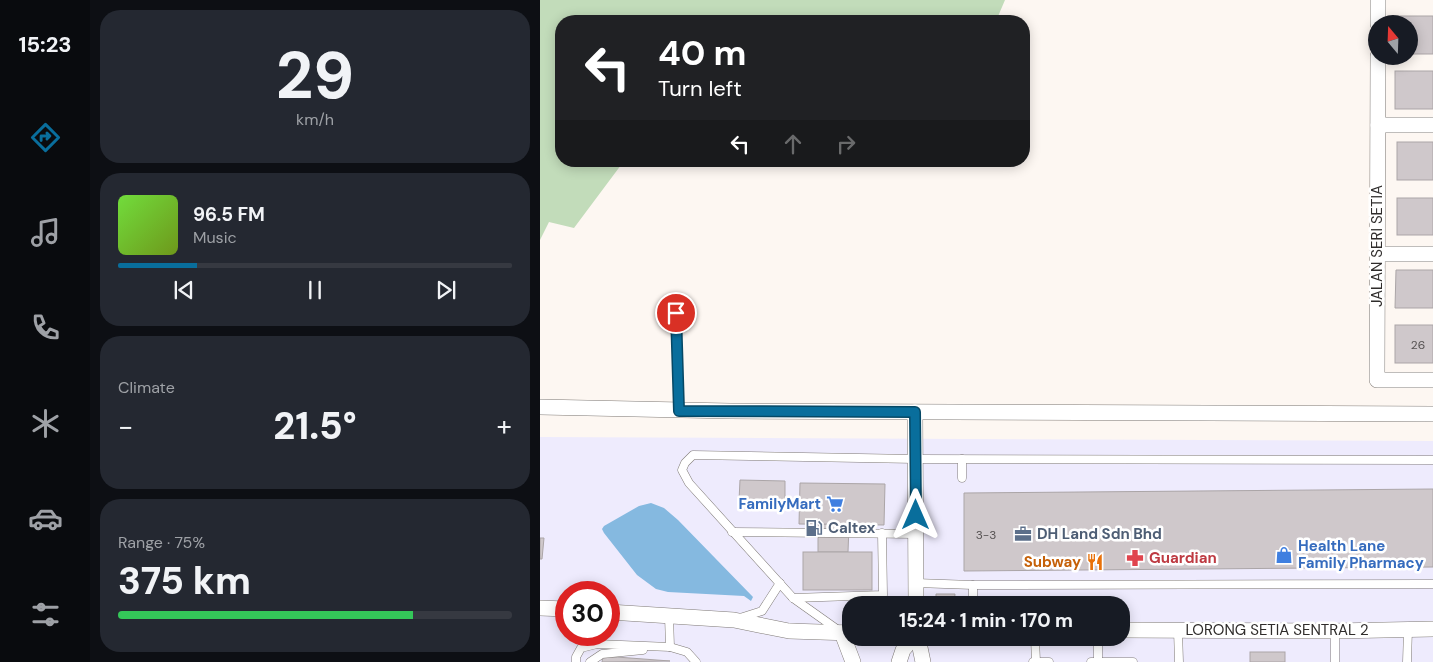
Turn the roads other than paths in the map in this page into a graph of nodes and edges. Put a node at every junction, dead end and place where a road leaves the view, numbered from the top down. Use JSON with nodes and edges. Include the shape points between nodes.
{"nodes":[{"id":1,"x":1378,"y":0,"type":"edge"},
{"id":2,"x":1378,"y":15,"type":"edge"},
{"id":3,"x":1378,"y":65,"type":"edge"},
{"id":4,"x":1378,"y":125,"type":"junction"},
{"id":5,"x":1433,"y":125,"type":"edge"},
{"id":6,"x":1377,"y":254,"type":"junction"},
{"id":7,"x":1433,"y":254,"type":"edge"},
{"id":8,"x":676,"y":313,"type":"dead end"},
{"id":9,"x":1433,"y":380,"type":"edge"},
{"id":10,"x":540,"y":407,"type":"edge"},
{"id":11,"x":679,"y":411,"type":"junction"},
{"id":12,"x":915,"y":412,"type":"junction"},
{"id":13,"x":1433,"y":414,"type":"edge"},
{"id":14,"x":915,"y":459,"type":"junction"},
{"id":15,"x":962,"y":459,"type":"junction"},
{"id":16,"x":1433,"y":460,"type":"edge"},
{"id":17,"x":962,"y":478,"type":"dead end"},
{"id":18,"x":732,"y":532,"type":"junction"},
{"id":19,"x":882,"y":533,"type":"junction"},
{"id":20,"x":916,"y":534,"type":"junction"},
{"id":21,"x":780,"y":583,"type":"junction"},
{"id":22,"x":916,"y":583,"type":"junction"},
{"id":23,"x":1433,"y":584,"type":"edge"},
{"id":24,"x":973,"y":585,"type":"junction"},
{"id":25,"x":916,"y":596,"type":"edge"},
{"id":26,"x":973,"y":596,"type":"edge"},
{"id":27,"x":793,"y":598,"type":"junction"},
{"id":28,"x":540,"y":608,"type":"edge"},
{"id":29,"x":555,"y":609,"type":"edge"},
{"id":30,"x":620,"y":613,"type":"edge"},
{"id":31,"x":669,"y":616,"type":"junction"},
{"id":32,"x":734,"y":620,"type":"junction"},
{"id":33,"x":1408,"y":629,"type":"junction"},
{"id":34,"x":1433,"y":629,"type":"edge"},
{"id":35,"x":842,"y":630,"type":"edge"},
{"id":36,"x":1130,"y":630,"type":"edge"},
{"id":37,"x":1178,"y":630,"type":"junction"},
{"id":38,"x":1335,"y":631,"type":"junction"},
{"id":39,"x":842,"y":633,"type":"edge"},
{"id":40,"x":850,"y":646,"type":"edge"},
{"id":41,"x":906,"y":646,"type":"edge"},
{"id":42,"x":920,"y":646,"type":"edge"},
{"id":43,"x":1035,"y":646,"type":"edge"},
{"id":44,"x":1098,"y":646,"type":"edge"},
{"id":45,"x":670,"y":647,"type":"junction"},
{"id":46,"x":576,"y":662,"type":"edge"},
{"id":47,"x":590,"y":662,"type":"edge"},
{"id":48,"x":696,"y":662,"type":"edge"},
{"id":49,"x":853,"y":662,"type":"edge"},
{"id":50,"x":899,"y":662,"type":"edge"},
{"id":51,"x":923,"y":662,"type":"edge"},
{"id":52,"x":1035,"y":662,"type":"edge"},
{"id":53,"x":1049,"y":662,"type":"edge"},
{"id":54,"x":1091,"y":662,"type":"edge"},
{"id":55,"x":1098,"y":662,"type":"edge"},
{"id":56,"x":1122,"y":662,"type":"edge"},
{"id":57,"x":1133,"y":662,"type":"edge"},
{"id":58,"x":1179,"y":662,"type":"edge"},
{"id":59,"x":1335,"y":662,"type":"edge"},
{"id":60,"x":1407,"y":662,"type":"edge"}],
"edges":[{"from":1,"to":2,"type":"street"},
{"from":3,"to":4,"type":"street","name":"JALAN SERI SETIA"},
{"from":4,"to":5,"type":"street"},
{"from":4,"to":6,"type":"street","name":"JALAN SERI SETIA"},
{"from":6,"to":7,"type":"street"},
{"from":6,"to":9,"type":"street","name":"JALAN SERI SETIA","via":[[1377,380]]},
{"from":8,"to":11,"type":"lane"},
{"from":10,"to":11,"type":"street"},
{"from":11,"to":12,"type":"street"},
{"from":12,"to":13,"type":"street"},
{"from":12,"to":14,"type":"street"},
{"from":14,"to":15,"type":"lane"},
{"from":14,"to":18,"type":"lane","via":[[693,455],[685,462],[684,476]]},
{"from":14,"to":20,"type":"street"},
{"from":15,"to":16,"type":"lane"},
{"from":15,"to":17,"type":"lane"},
{"from":18,"to":19,"type":"lane"},
{"from":18,"to":21,"type":"lane"},
{"from":19,"to":20,"type":"lane"},
{"from":19,"to":27,"type":"lane","via":[[884,595]]},
{"from":20,"to":22,"type":"street"},
{"from":21,"to":27,"type":"lane"},
{"from":21,"to":32,"type":"lane","via":[[762,612]]},
{"from":22,"to":24,"type":"lane"},
{"from":22,"to":25,"type":"street"},
{"from":23,"to":24,"type":"lane"},
{"from":24,"to":26,"type":"lane"},
{"from":27,"to":35,"type":"lane"},
{"from":28,"to":29,"type":"street"},
{"from":30,"to":31,"type":"street"},
{"from":31,"to":32,"type":"street"},
{"from":31,"to":45,"type":"lane"},
{"from":32,"to":39,"type":"street","via":[[789,631]]},
{"from":33,"to":34,"type":"street","name":"LORONG SETIA SENTRAL 2"},
{"from":33,"to":38,"type":"street","name":"LORONG SETIA SENTRAL 2"},
{"from":33,"to":60,"type":"lane"},
{"from":36,"to":37,"type":"street","name":"LORONG SETIA SENTRAL 2"},
{"from":37,"to":38,"type":"street","name":"LORONG SETIA SENTRAL 2"},
{"from":37,"to":58,"type":"lane"},
{"from":38,"to":59,"type":"lane"},
{"from":40,"to":49,"type":"street"},
{"from":41,"to":50,"type":"street"},
{"from":42,"to":51,"type":"street"},
{"from":43,"to":52,"type":"lane"},
{"from":44,"to":55,"type":"lane"},
{"from":45,"to":46,"type":"lane","via":[[597,644],[581,648]]},
{"from":45,"to":47,"type":"lane","via":[[602,654]]},
{"from":45,"to":48,"type":"lane","via":[[687,652]]},
{"from":52,"to":53,"type":"lane"},
{"from":54,"to":55,"type":"lane"},
{"from":55,"to":56,"type":"lane"},
{"from":56,"to":57,"type":"lane"}]}
